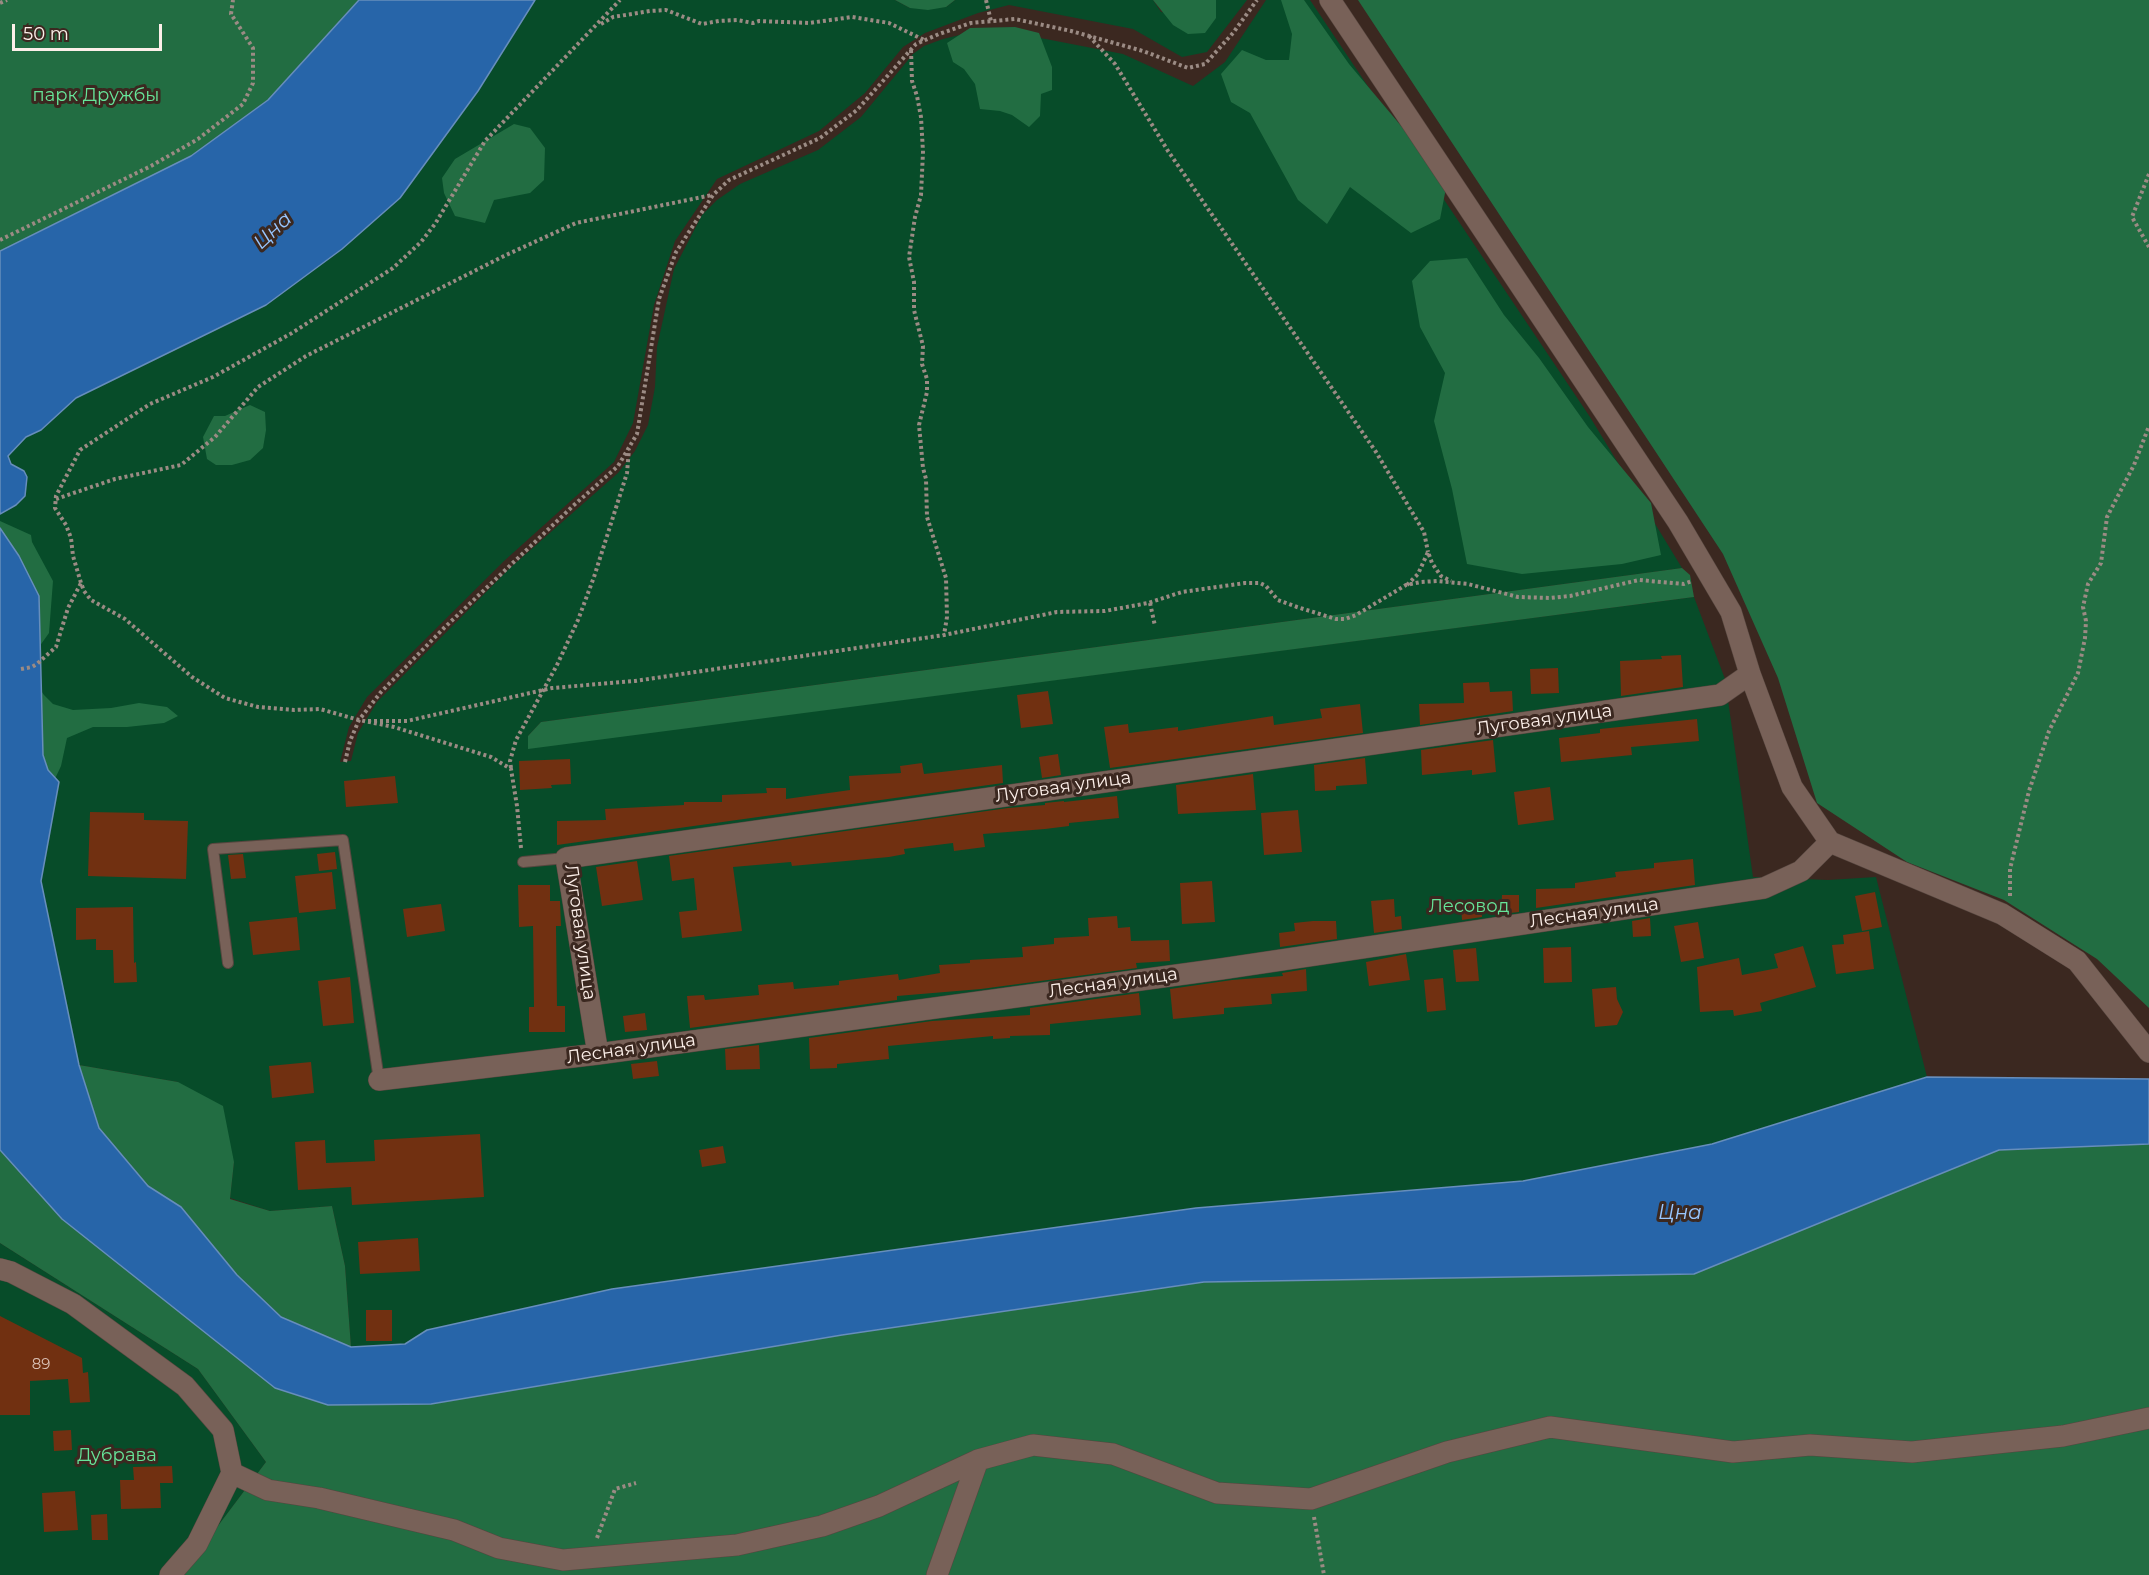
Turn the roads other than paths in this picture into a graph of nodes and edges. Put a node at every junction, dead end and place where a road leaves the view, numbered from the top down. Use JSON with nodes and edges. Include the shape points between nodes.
{"nodes":[{"id":1,"x":1330,"y":0,"type":"edge"},
{"id":2,"x":1750,"y":674,"type":"junction"},
{"id":3,"x":1830,"y":842,"type":"junction"},
{"id":4,"x":566,"y":858,"type":"junction"},
{"id":5,"x":523,"y":862,"type":"road end"},
{"id":6,"x":228,"y":963,"type":"dead end"},
{"id":7,"x":2149,"y":1052,"type":"edge"},
{"id":8,"x":598,"y":1054,"type":"junction"},
{"id":9,"x":379,"y":1080,"type":"joint"},
{"id":10,"x":0,"y":1269,"type":"edge"},
{"id":11,"x":2149,"y":1418,"type":"edge"},
{"id":12,"x":978,"y":1460,"type":"junction"},
{"id":13,"x":232,"y":1473,"type":"junction"},
{"id":14,"x":170,"y":1575,"type":"edge"},
{"id":15,"x":937,"y":1575,"type":"edge"}],
"edges":[{"from":1,"to":2,"type":"street","via":[[1678,522],[1731,612]]},
{"from":2,"to":3,"type":"street","via":[[1792,788]]},
{"from":2,"to":4,"type":"street","name":"Луговая улица","via":[[1720,695]]},
{"from":3,"to":7,"type":"street","via":[[2002,914],[2077,961]]},
{"from":3,"to":8,"type":"street","name":"Лесная улица","via":[[1802,871],[1764,888],[1221,969]]},
{"from":4,"to":5,"type":"lane"},
{"from":4,"to":8,"type":"street","name":"Луговая улица"},
{"from":6,"to":9,"type":"lane","via":[[213,849],[343,840]]},
{"from":8,"to":9,"type":"street","name":"Лесная улица"},
{"from":10,"to":13,"type":"street","via":[[73,1304],[185,1386],[223,1430]]},
{"from":11,"to":12,"type":"street","via":[[2063,1436],[1912,1452],[1810,1445],[1733,1452],[1550,1427],[1447,1452],[1311,1499],[1217,1493],[1113,1454],[1033,1445]]},
{"from":12,"to":13,"type":"street","via":[[879,1506],[822,1526],[738,1545],[563,1560],[499,1548],[454,1530],[268,1490]]},
{"from":12,"to":15,"type":"street"},
{"from":13,"to":14,"type":"street","via":[[197,1544]]}]}
